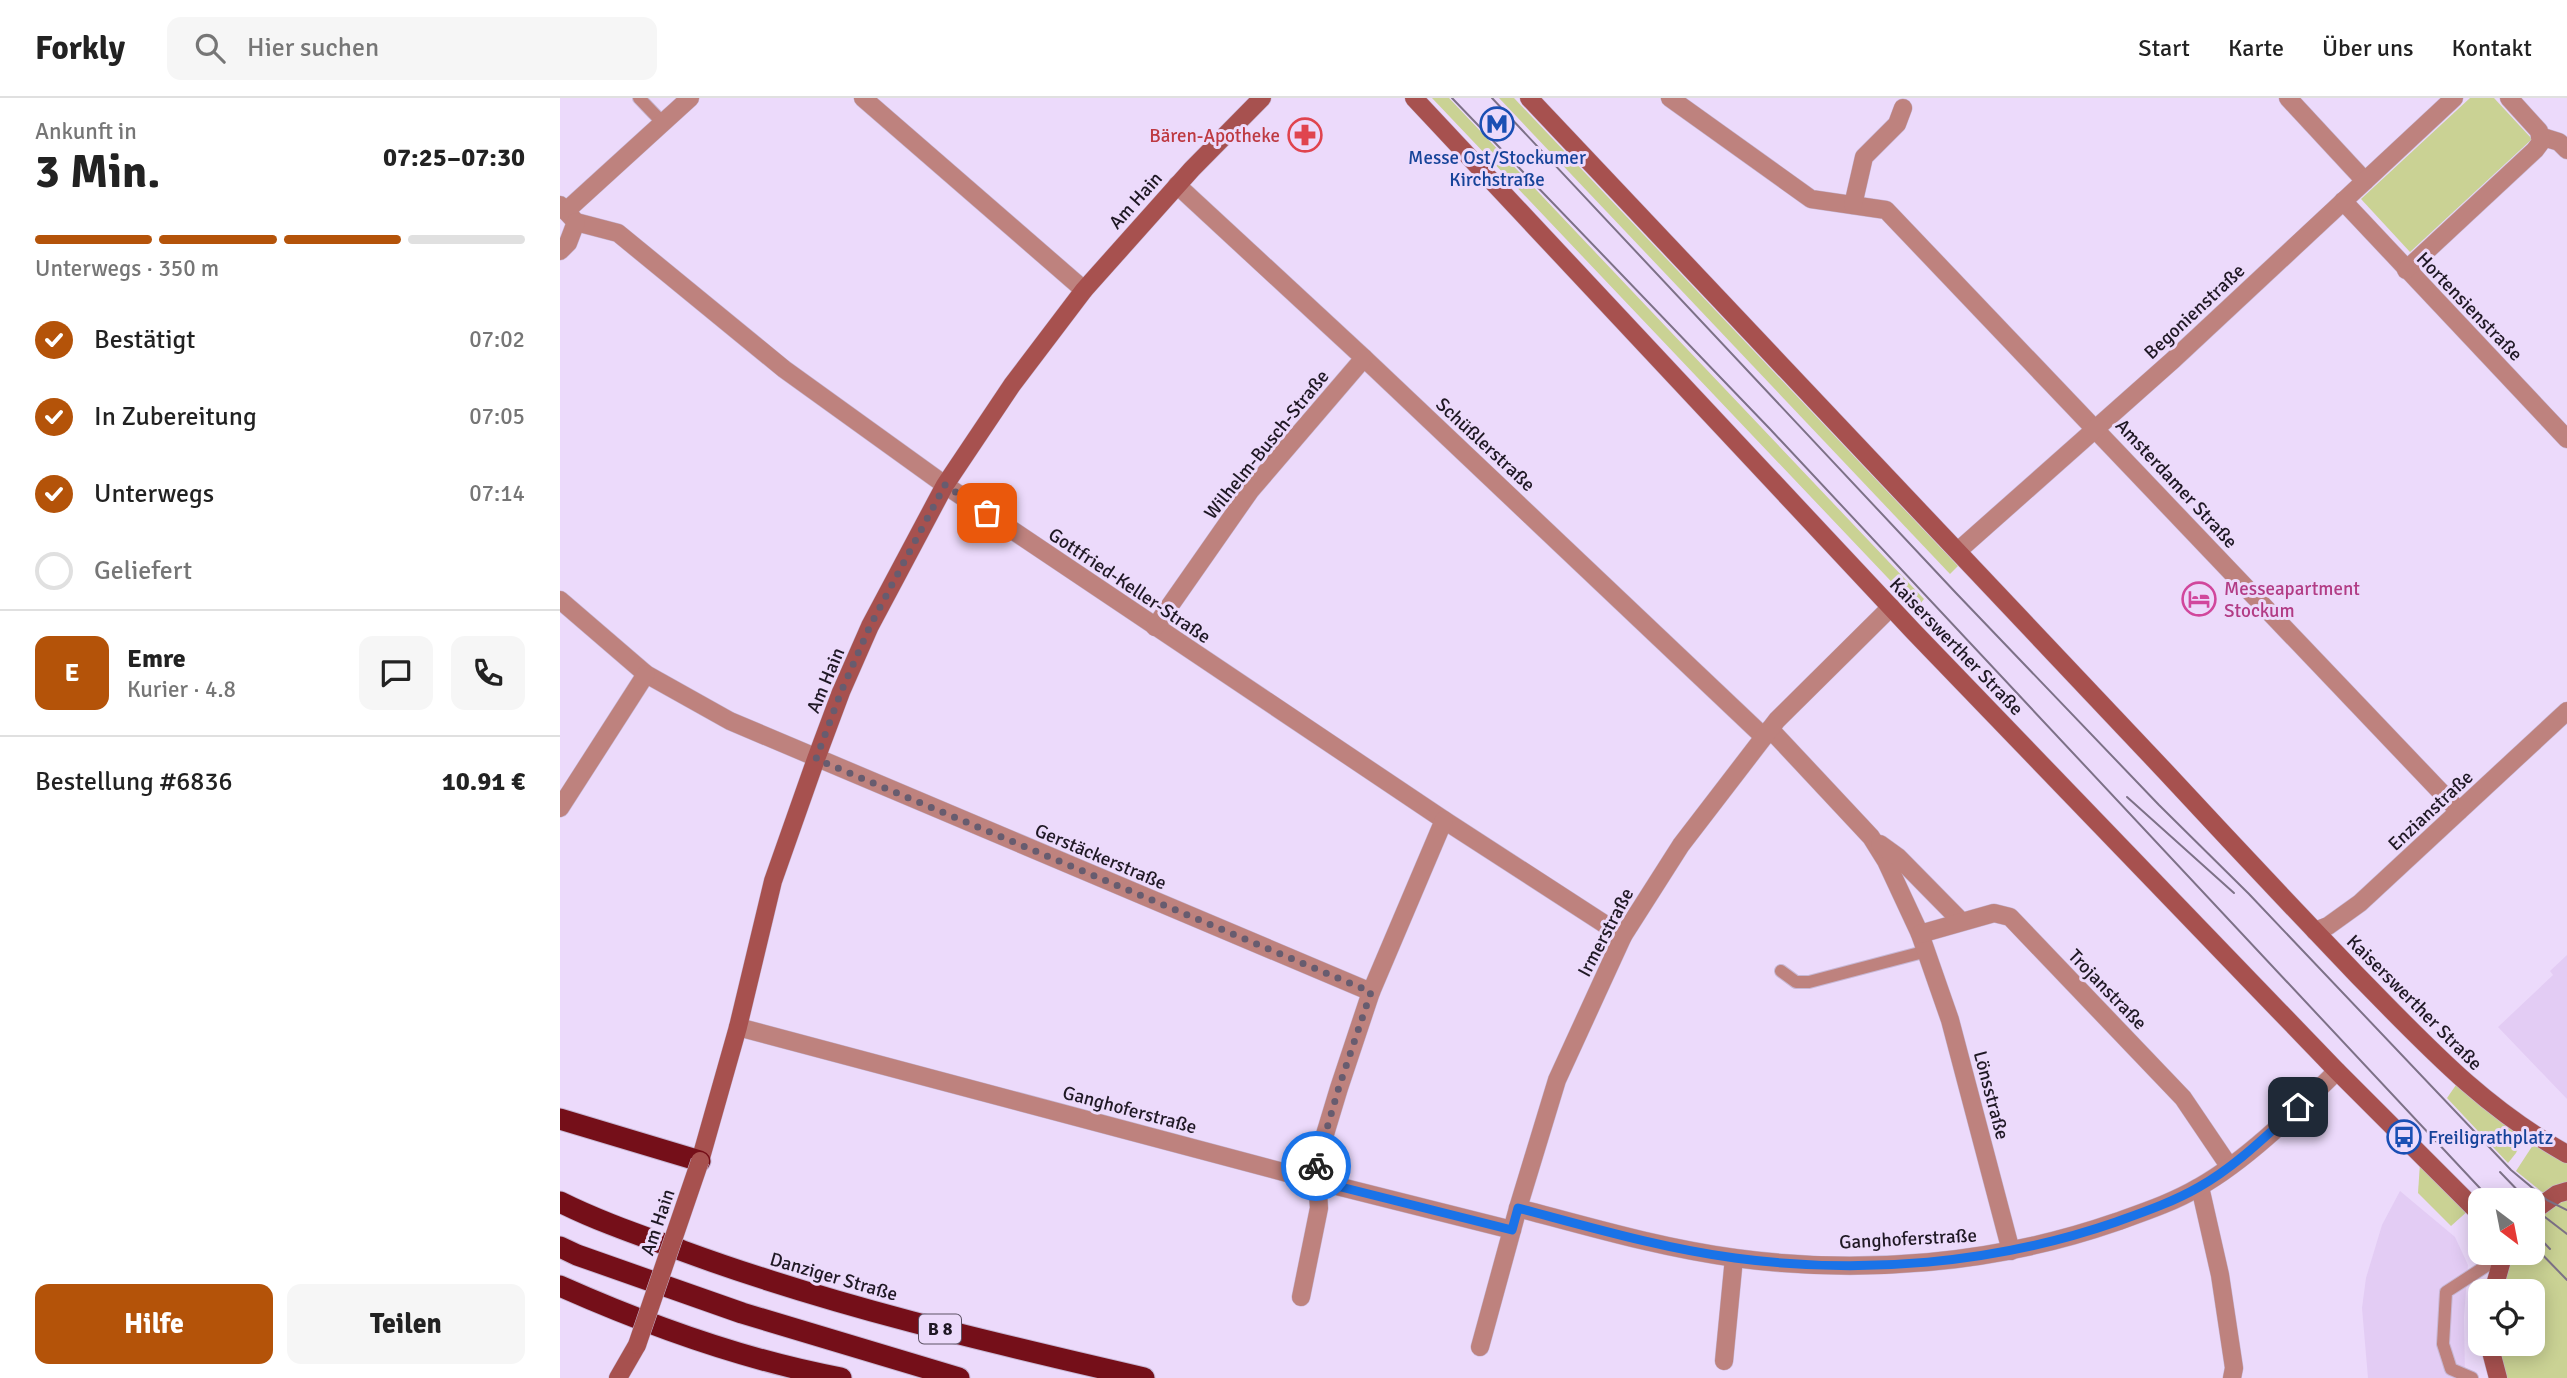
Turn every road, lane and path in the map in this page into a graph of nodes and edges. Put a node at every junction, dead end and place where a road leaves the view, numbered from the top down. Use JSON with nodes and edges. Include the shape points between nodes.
{"nodes":[{"id":1,"x":639,"y":98,"type":"edge"},
{"id":2,"x":690,"y":98,"type":"edge"},
{"id":3,"x":863,"y":98,"type":"edge"},
{"id":4,"x":1262,"y":98,"type":"edge"},
{"id":5,"x":1414,"y":98,"type":"edge"},
{"id":6,"x":1529,"y":98,"type":"edge"},
{"id":7,"x":1671,"y":98,"type":"edge"},
{"id":8,"x":2288,"y":98,"type":"edge"},
{"id":9,"x":2454,"y":98,"type":"edge"},
{"id":10,"x":2509,"y":98,"type":"edge"},
{"id":11,"x":1903,"y":108,"type":"dead end"},
{"id":12,"x":663,"y":123,"type":"junction"},
{"id":13,"x":2540,"y":136,"type":"junction"},
{"id":14,"x":2567,"y":150,"type":"edge"},
{"id":15,"x":2365,"y":181,"type":"junction"},
{"id":16,"x":1177,"y":185,"type":"junction"},
{"id":17,"x":2343,"y":201,"type":"junction"},
{"id":18,"x":1853,"y":205,"type":"junction"},
{"id":19,"x":567,"y":212,"type":"edge"},
{"id":20,"x":560,"y":251,"type":"edge"},
{"id":21,"x":2406,"y":270,"type":"junction"},
{"id":22,"x":1084,"y":290,"type":"junction"},
{"id":23,"x":1364,"y":358,"type":"junction"},
{"id":24,"x":2096,"y":429,"type":"junction"},
{"id":25,"x":2567,"y":439,"type":"edge"},
{"id":26,"x":945,"y":485,"type":"junction"},
{"id":27,"x":1959,"y":550,"type":"junction"},
{"id":28,"x":560,"y":600,"type":"edge"},
{"id":29,"x":1891,"y":607,"type":"junction"},
{"id":30,"x":1155,"y":627,"type":"junction"},
{"id":31,"x":646,"y":674,"type":"junction"},
{"id":32,"x":2567,"y":711,"type":"edge"},
{"id":33,"x":1767,"y":733,"type":"junction"},
{"id":34,"x":816,"y":759,"type":"junction"},
{"id":35,"x":560,"y":808,"type":"edge"},
{"id":36,"x":2459,"y":811,"type":"junction"},
{"id":37,"x":1444,"y":820,"type":"junction"},
{"id":38,"x":1871,"y":837,"type":"junction"},
{"id":39,"x":1961,"y":921,"type":"junction"},
{"id":40,"x":2315,"y":932,"type":"junction"},
{"id":41,"x":1920,"y":934,"type":"junction"},
{"id":42,"x":1623,"y":936,"type":"junction"},
{"id":43,"x":1927,"y":951,"type":"junction"},
{"id":44,"x":1782,"y":971,"type":"dead end"},
{"id":45,"x":1371,"y":992,"type":"junction"},
{"id":46,"x":738,"y":1027,"type":"junction"},
{"id":47,"x":2337,"y":1071,"type":"junction"},
{"id":48,"x":560,"y":1119,"type":"edge"},
{"id":49,"x":2567,"y":1154,"type":"edge"},
{"id":50,"x":700,"y":1161,"type":"junction"},
{"id":51,"x":2229,"y":1166,"type":"junction"},
{"id":52,"x":1317,"y":1181,"type":"junction"},
{"id":53,"x":2200,"y":1187,"type":"junction"},
{"id":54,"x":2567,"y":1191,"type":"edge"},
{"id":55,"x":2468,"y":1201,"type":"edge"},
{"id":56,"x":560,"y":1202,"type":"edge"},
{"id":57,"x":2545,"y":1203,"type":"edge"},
{"id":58,"x":1518,"y":1208,"type":"junction"},
{"id":59,"x":1512,"y":1230,"type":"junction"},
{"id":60,"x":560,"y":1247,"type":"edge"},
{"id":61,"x":2011,"y":1251,"type":"junction"},
{"id":62,"x":1734,"y":1258,"type":"junction"},
{"id":63,"x":2486,"y":1265,"type":"edge"},
{"id":64,"x":560,"y":1286,"type":"edge"},
{"id":65,"x":1301,"y":1297,"type":"dead end"},
{"id":66,"x":1480,"y":1347,"type":"dead end"},
{"id":67,"x":2492,"y":1356,"type":"edge"},
{"id":68,"x":1724,"y":1361,"type":"dead end"},
{"id":69,"x":618,"y":1378,"type":"edge"},
{"id":70,"x":841,"y":1378,"type":"edge"},
{"id":71,"x":959,"y":1378,"type":"edge"},
{"id":72,"x":1144,"y":1378,"type":"edge"},
{"id":73,"x":2232,"y":1378,"type":"edge"},
{"id":74,"x":2472,"y":1378,"type":"edge"},
{"id":75,"x":2498,"y":1378,"type":"edge"}],
"edges":[{"from":1,"to":12,"type":"lane"},
{"from":2,"to":12,"type":"street"},
{"from":3,"to":22,"type":"street"},
{"from":4,"to":16,"type":"street","name":"Am Hain"},
{"from":5,"to":29,"type":"street","name":"Kaiserswerther Straße"},
{"from":6,"to":27,"type":"street","name":"Kaiserswerther Straße"},
{"from":7,"to":18,"type":"street","name":"Amsterdamer Straße","via":[[1811,199]]},
{"from":8,"to":15,"type":"street"},
{"from":9,"to":15,"type":"street","name":"Begonienstraße"},
{"from":10,"to":13,"type":"street"},
{"from":11,"to":18,"type":"street","via":[[1897,124],[1864,157]]},
{"from":12,"to":19,"type":"street"},
{"from":13,"to":14,"type":"street"},
{"from":13,"to":21,"type":"street","via":[[2535,150]]},
{"from":15,"to":17,"type":"street","name":"Begonienstraße"},
{"from":16,"to":22,"type":"street","name":"Am Hain"},
{"from":16,"to":23,"type":"street","name":"Schüßlerstraße"},
{"from":17,"to":21,"type":"street","name":"Hortensienstraße"},
{"from":17,"to":24,"type":"street","name":"Begonienstraße"},
{"from":18,"to":24,"type":"street","name":"Amsterdamer Straße","via":[[1886,210]]},
{"from":19,"to":20,"type":"street","via":[[568,243]]},
{"from":19,"to":26,"type":"street","name":"Gottfried-Keller-Straße","via":[[618,233],[784,369]]},
{"from":21,"to":25,"type":"street","name":"Hortensienstraße"},
{"from":22,"to":26,"type":"street","name":"Am Hain"},
{"from":23,"to":30,"type":"street","name":"Wilhelm-Busch-Straße","via":[[1250,491]]},
{"from":23,"to":33,"type":"street","name":"Schüßlerstraße"},
{"from":24,"to":27,"type":"street","name":"Begonienstraße"},
{"from":24,"to":36,"type":"street","name":"Amsterdamer Straße"},
{"from":26,"to":30,"type":"street","name":"Gottfried-Keller-Straße"},
{"from":26,"to":34,"type":"street","name":"Am Hain","via":[[870,626]]},
{"from":27,"to":40,"type":"street","name":"Kaiserswerther Straße"},
{"from":28,"to":31,"type":"street","name":"Gerstäckerstraße"},
{"from":29,"to":33,"type":"street","name":"Irmerstraße"},
{"from":29,"to":47,"type":"street","name":"Kaiserswerther Straße"},
{"from":30,"to":37,"type":"street","name":"Gottfried-Keller-Straße"},
{"from":31,"to":34,"type":"street","name":"Gerstäckerstraße","via":[[730,721]]},
{"from":31,"to":35,"type":"street"},
{"from":32,"to":36,"type":"street","name":"Enzianstraße"},
{"from":33,"to":38,"type":"street","name":"Lönsstraße"},
{"from":33,"to":42,"type":"street","name":"Irmerstraße","via":[[1681,845]]},
{"from":34,"to":45,"type":"street","name":"Gerstäckerstraße"},
{"from":34,"to":46,"type":"street","name":"Am Hain","via":[[773,881]]},
{"from":36,"to":40,"type":"street","name":"Enzianstraße","via":[[2360,903]]},
{"from":37,"to":42,"type":"street","name":"Gottfried-Keller-Straße"},
{"from":37,"to":45,"type":"street"},
{"from":38,"to":39,"type":"street","name":"Lönsstraße","via":[[1898,857]]},
{"from":38,"to":41,"type":"street","name":"Lönsstraße"},
{"from":39,"to":41,"type":"street","name":"Trojanstraße"},
{"from":39,"to":51,"type":"street","name":"Trojanstraße","via":[[1994,913],[2010,917],[2183,1098]]},
{"from":40,"to":49,"type":"street","name":"Kaiserswerther Straße","via":[[2478,1095]]},
{"from":41,"to":43,"type":"street","name":"Lönsstraße"},
{"from":42,"to":58,"type":"street","name":"Irmerstraße","via":[[1557,1080]]},
{"from":43,"to":44,"type":"lane","via":[[1809,982],[1796,982]]},
{"from":43,"to":61,"type":"street","name":"Lönsstraße","via":[[1950,1020]]},
{"from":45,"to":52,"type":"street","via":[[1316,1164]]},
{"from":46,"to":50,"type":"street","name":"Am Hain"},
{"from":46,"to":52,"type":"street","name":"Ganghoferstraße"},
{"from":47,"to":51,"type":"street","name":"Ganghoferstraße"},
{"from":47,"to":55,"type":"street","name":"Kaiserswerther Straße"},
{"from":48,"to":50,"type":"highway"},
{"from":50,"to":69,"type":"street","name":"Am Hain","bridge":true,"via":[[637,1345]]},
{"from":51,"to":53,"type":"street","name":"Ganghoferstraße"},
{"from":52,"to":59,"type":"street","name":"Ganghoferstraße"},
{"from":52,"to":65,"type":"street","via":[[1319,1208]]},
{"from":53,"to":61,"type":"street","name":"Ganghoferstraße","via":[[2078,1235]]},
{"from":53,"to":73,"type":"street","via":[[2220,1275]]},
{"from":54,"to":57,"type":"street"},
{"from":56,"to":72,"type":"highway","name":"Danziger Straße","number":"B 8","via":[[738,1271],[864,1310]]},
{"from":58,"to":59,"type":"street","name":"Irmerstraße"},
{"from":58,"to":62,"type":"street","name":"Ganghoferstraße","via":[[1640,1240]]},
{"from":59,"to":66,"type":"street","name":"Irmerstraße"},
{"from":60,"to":71,"type":"highway","number":"B 8","via":[[742,1313]]},
{"from":61,"to":62,"type":"street","name":"Ganghoferstraße","via":[[1945,1261],[1872,1264]]},
{"from":62,"to":68,"type":"street"},
{"from":63,"to":74,"type":"lane","via":[[2446,1292],[2443,1344],[2451,1369]]},
{"from":64,"to":70,"type":"highway","via":[[685,1336]]},
{"from":67,"to":75,"type":"street"}]}
